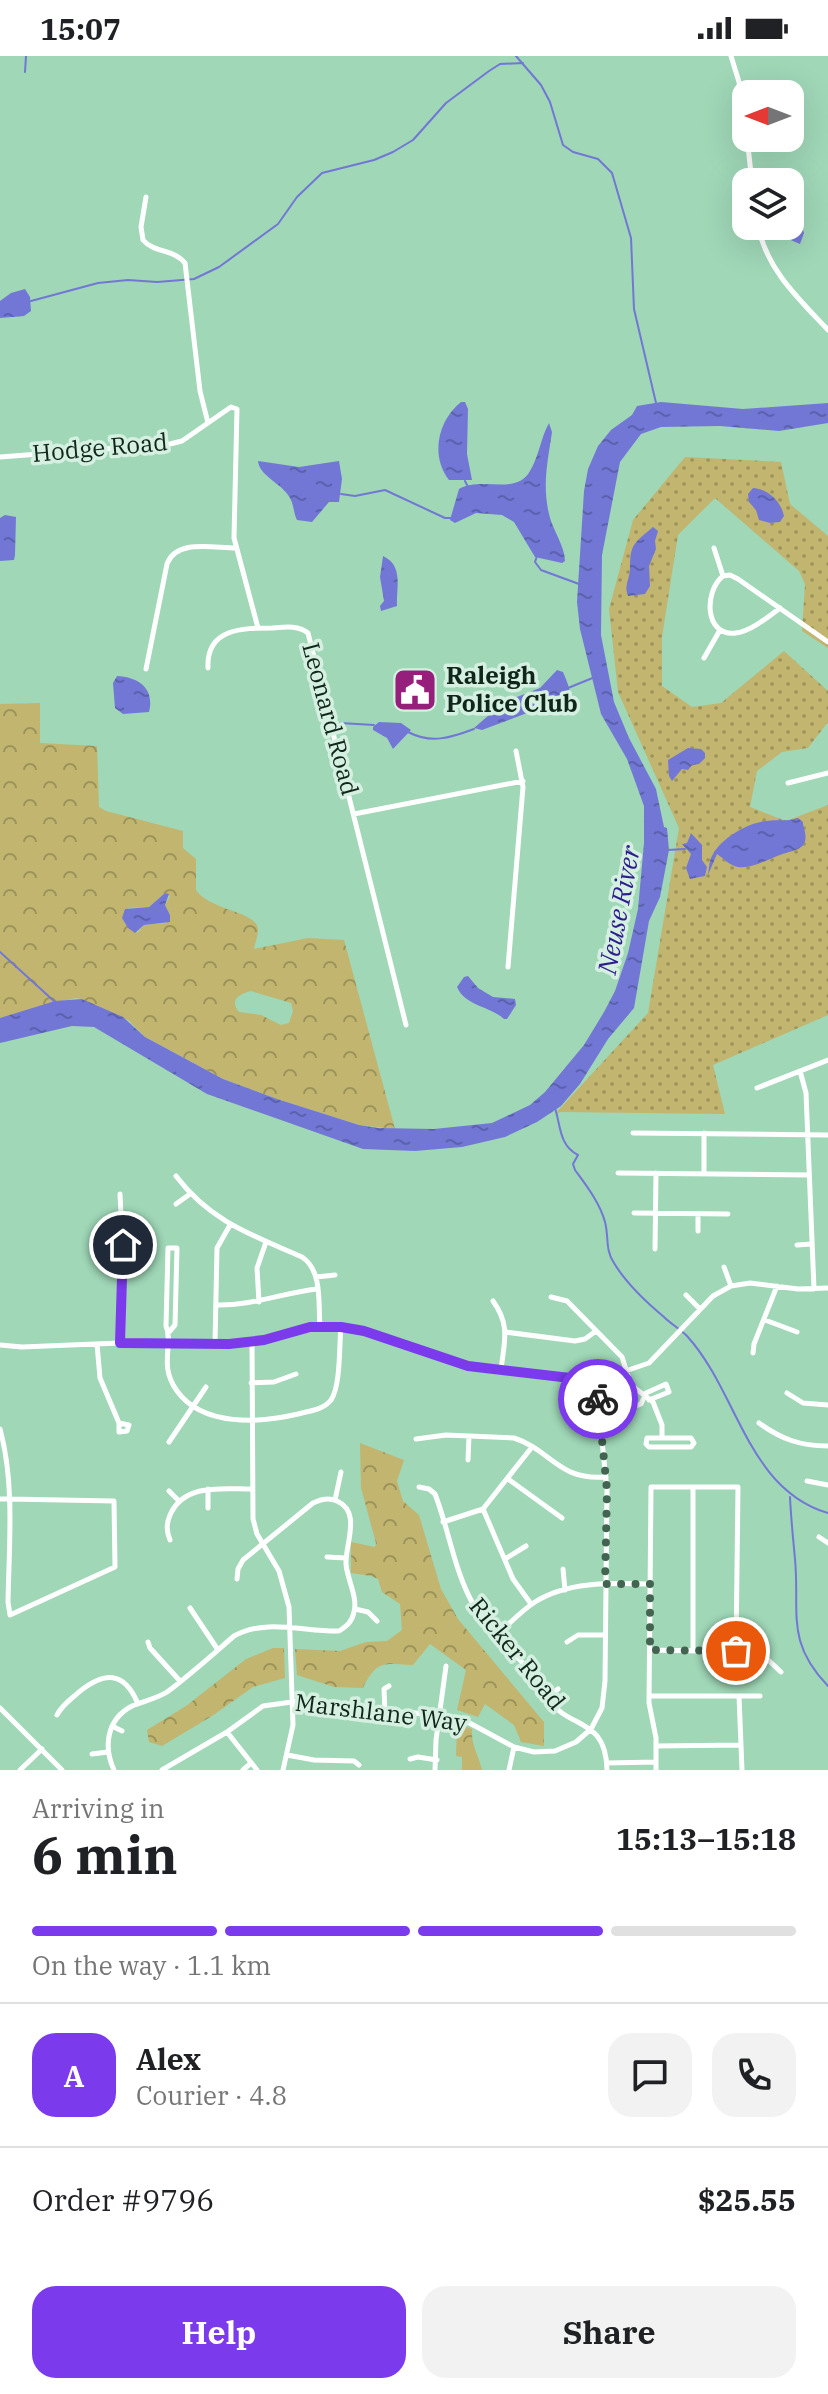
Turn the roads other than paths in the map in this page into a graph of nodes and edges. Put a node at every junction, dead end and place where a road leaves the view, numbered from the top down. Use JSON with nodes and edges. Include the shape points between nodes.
{"nodes":[{"id":1,"x":731,"y":56,"type":"edge"},
{"id":2,"x":738,"y":80,"type":"edge"},
{"id":3,"x":146,"y":197,"type":"dead end"},
{"id":4,"x":762,"y":240,"type":"edge"},
{"id":5,"x":828,"y":330,"type":"edge"},
{"id":6,"x":208,"y":423,"type":"junction"},
{"id":7,"x":0,"y":457,"type":"edge"},
{"id":8,"x":235,"y":548,"type":"junction"},
{"id":9,"x":714,"y":548,"type":"dead end"},
{"id":10,"x":723,"y":576,"type":"junction"},
{"id":11,"x":780,"y":608,"type":"junction"},
{"id":12,"x":258,"y":628,"type":"junction"},
{"id":13,"x":720,"y":630,"type":"junction"},
{"id":14,"x":828,"y":642,"type":"edge"},
{"id":15,"x":704,"y":658,"type":"dead end"},
{"id":16,"x":208,"y":668,"type":"dead end"},
{"id":17,"x":146,"y":669,"type":"dead end"},
{"id":18,"x":516,"y":751,"type":"dead end"},
{"id":19,"x":828,"y":773,"type":"edge"},
{"id":20,"x":523,"y":781,"type":"junction"},
{"id":21,"x":788,"y":783,"type":"dead end"},
{"id":22,"x":354,"y":814,"type":"junction"},
{"id":23,"x":508,"y":967,"type":"dead end"},
{"id":24,"x":406,"y":1025,"type":"dead end"},
{"id":25,"x":828,"y":1060,"type":"edge"},
{"id":26,"x":800,"y":1071,"type":"junction"},
{"id":27,"x":757,"y":1088,"type":"dead end"},
{"id":28,"x":633,"y":1133,"type":"dead end"},
{"id":29,"x":704,"y":1133,"type":"junction"},
{"id":30,"x":807,"y":1134,"type":"junction"},
{"id":31,"x":828,"y":1135,"type":"edge"},
{"id":32,"x":618,"y":1173,"type":"dead end"},
{"id":33,"x":656,"y":1173,"type":"junction"},
{"id":34,"x":704,"y":1173,"type":"junction"},
{"id":35,"x":809,"y":1175,"type":"junction"},
{"id":36,"x":176,"y":1176,"type":"dead end"},
{"id":37,"x":120,"y":1194,"type":"dead end"},
{"id":38,"x":190,"y":1194,"type":"junction"},
{"id":39,"x":176,"y":1204,"type":"dead end"},
{"id":40,"x":634,"y":1213,"type":"dead end"},
{"id":41,"x":655,"y":1213,"type":"junction"},
{"id":42,"x":698,"y":1214,"type":"junction"},
{"id":43,"x":728,"y":1214,"type":"dead end"},
{"id":44,"x":230,"y":1225,"type":"junction"},
{"id":45,"x":698,"y":1231,"type":"dead end"},
{"id":46,"x":266,"y":1242,"type":"junction"},
{"id":47,"x":812,"y":1244,"type":"junction"},
{"id":48,"x":797,"y":1245,"type":"dead end"},
{"id":49,"x":655,"y":1249,"type":"dead end"},
{"id":50,"x":724,"y":1267,"type":"dead end"},
{"id":51,"x":335,"y":1275,"type":"dead end"},
{"id":52,"x":316,"y":1277,"type":"junction"},
{"id":53,"x":731,"y":1286,"type":"junction"},
{"id":54,"x":777,"y":1286,"type":"junction"},
{"id":55,"x":828,"y":1288,"type":"edge"},
{"id":56,"x":317,"y":1289,"type":"junction"},
{"id":57,"x":814,"y":1289,"type":"junction"},
{"id":58,"x":686,"y":1295,"type":"dead end"},
{"id":59,"x":551,"y":1297,"type":"dead end"},
{"id":60,"x":493,"y":1301,"type":"dead end"},
{"id":61,"x":259,"y":1302,"type":"junction"},
{"id":62,"x":216,"y":1305,"type":"junction"},
{"id":63,"x":700,"y":1309,"type":"junction"},
{"id":64,"x":765,"y":1320,"type":"junction"},
{"id":65,"x":320,"y":1326,"type":"junction"},
{"id":66,"x":341,"y":1327,"type":"junction"},
{"id":67,"x":596,"y":1331,"type":"junction"},
{"id":68,"x":169,"y":1332,"type":"junction"},
{"id":69,"x":505,"y":1332,"type":"junction"},
{"id":70,"x":797,"y":1332,"type":"dead end"},
{"id":71,"x":167,"y":1342,"type":"junction"},
{"id":72,"x":252,"y":1342,"type":"junction"},
{"id":73,"x":120,"y":1343,"type":"junction"},
{"id":74,"x":215,"y":1343,"type":"junction"},
{"id":75,"x":97,"y":1344,"type":"junction"},
{"id":76,"x":0,"y":1345,"type":"edge"},
{"id":77,"x":753,"y":1353,"type":"dead end"},
{"id":78,"x":501,"y":1370,"type":"junction"},
{"id":79,"x":627,"y":1373,"type":"junction"},
{"id":80,"x":296,"y":1374,"type":"dead end"},
{"id":81,"x":596,"y":1381,"type":"junction"},
{"id":82,"x":251,"y":1383,"type":"junction"},
{"id":83,"x":206,"y":1387,"type":"dead end"},
{"id":84,"x":787,"y":1393,"type":"dead end"},
{"id":85,"x":646,"y":1399,"type":"junction"},
{"id":86,"x":828,"y":1405,"type":"edge"},
{"id":87,"x":193,"y":1406,"type":"junction"},
{"id":88,"x":628,"y":1409,"type":"dead end"},
{"id":89,"x":250,"y":1420,"type":"junction"},
{"id":90,"x":119,"y":1423,"type":"junction"},
{"id":91,"x":759,"y":1423,"type":"dead end"},
{"id":92,"x":0,"y":1429,"type":"edge"},
{"id":93,"x":469,"y":1436,"type":"junction"},
{"id":94,"x":662,"y":1438,"type":"junction"},
{"id":95,"x":416,"y":1439,"type":"dead end"},
{"id":96,"x":169,"y":1442,"type":"dead end"},
{"id":97,"x":828,"y":1446,"type":"edge"},
{"id":98,"x":532,"y":1447,"type":"junction"},
{"id":99,"x":468,"y":1460,"type":"dead end"},
{"id":100,"x":341,"y":1472,"type":"dead end"},
{"id":101,"x":606,"y":1477,"type":"junction"},
{"id":102,"x":508,"y":1478,"type":"junction"},
{"id":103,"x":807,"y":1481,"type":"dead end"},
{"id":104,"x":828,"y":1485,"type":"edge"},
{"id":105,"x":419,"y":1487,"type":"dead end"},
{"id":106,"x":693,"y":1487,"type":"junction"},
{"id":107,"x":208,"y":1489,"type":"junction"},
{"id":108,"x":251,"y":1489,"type":"junction"},
{"id":109,"x":169,"y":1491,"type":"dead end"},
{"id":110,"x":0,"y":1499,"type":"edge"},
{"id":111,"x":9,"y":1499,"type":"junction"},
{"id":112,"x":335,"y":1500,"type":"junction"},
{"id":113,"x":179,"y":1501,"type":"junction"},
{"id":114,"x":208,"y":1508,"type":"dead end"},
{"id":115,"x":483,"y":1509,"type":"junction"},
{"id":116,"x":562,"y":1518,"type":"dead end"},
{"id":117,"x":443,"y":1522,"type":"junction"},
{"id":118,"x":819,"y":1537,"type":"dead end"},
{"id":119,"x":170,"y":1540,"type":"dead end"},
{"id":120,"x":828,"y":1543,"type":"edge"},
{"id":121,"x":264,"y":1544,"type":"junction"},
{"id":122,"x":526,"y":1546,"type":"dead end"},
{"id":123,"x":327,"y":1557,"type":"dead end"},
{"id":124,"x":346,"y":1558,"type":"junction"},
{"id":125,"x":505,"y":1559,"type":"junction"},
{"id":126,"x":563,"y":1569,"type":"dead end"},
{"id":127,"x":237,"y":1579,"type":"dead end"},
{"id":128,"x":605,"y":1584,"type":"junction"},
{"id":129,"x":650,"y":1584,"type":"junction"},
{"id":130,"x":565,"y":1590,"type":"junction"},
{"id":131,"x":531,"y":1604,"type":"junction"},
{"id":132,"x":190,"y":1608,"type":"dead end"},
{"id":133,"x":355,"y":1609,"type":"junction"},
{"id":134,"x":377,"y":1621,"type":"dead end"},
{"id":135,"x":290,"y":1627,"type":"junction"},
{"id":136,"x":497,"y":1635,"type":"junction"},
{"id":137,"x":605,"y":1635,"type":"junction"},
{"id":138,"x":148,"y":1642,"type":"dead end"},
{"id":139,"x":567,"y":1642,"type":"dead end"},
{"id":140,"x":218,"y":1650,"type":"junction"},
{"id":141,"x":650,"y":1650,"type":"junction"},
{"id":142,"x":693,"y":1650,"type":"junction"},
{"id":143,"x":736,"y":1651,"type":"junction"},
{"id":144,"x":446,"y":1666,"type":"dead end"},
{"id":145,"x":781,"y":1672,"type":"dead end"},
{"id":146,"x":180,"y":1681,"type":"junction"},
{"id":147,"x":389,"y":1686,"type":"dead end"},
{"id":148,"x":558,"y":1689,"type":"dead end"},
{"id":149,"x":649,"y":1696,"type":"junction"},
{"id":150,"x":739,"y":1696,"type":"junction"},
{"id":151,"x":760,"y":1696,"type":"dead end"},
{"id":152,"x":546,"y":1698,"type":"junction"},
{"id":153,"x":292,"y":1701,"type":"junction"},
{"id":154,"x":138,"y":1704,"type":"junction"},
{"id":155,"x":0,"y":1708,"type":"edge"},
{"id":156,"x":385,"y":1713,"type":"junction"},
{"id":157,"x":57,"y":1715,"type":"dead end"},
{"id":158,"x":438,"y":1716,"type":"junction"},
{"id":159,"x":112,"y":1726,"type":"junction"},
{"id":160,"x":591,"y":1729,"type":"junction"},
{"id":161,"x":122,"y":1731,"type":"dead end"},
{"id":162,"x":227,"y":1732,"type":"junction"},
{"id":163,"x":741,"y":1745,"type":"junction"},
{"id":164,"x":656,"y":1746,"type":"junction"},
{"id":165,"x":514,"y":1747,"type":"junction"},
{"id":166,"x":42,"y":1749,"type":"junction"},
{"id":167,"x":108,"y":1752,"type":"junction"},
{"id":168,"x":92,"y":1754,"type":"dead end"},
{"id":169,"x":287,"y":1755,"type":"junction"},
{"id":170,"x":410,"y":1759,"type":"dead end"},
{"id":171,"x":437,"y":1760,"type":"junction"},
{"id":172,"x":656,"y":1762,"type":"junction"},
{"id":173,"x":250,"y":1764,"type":"junction"},
{"id":174,"x":359,"y":1765,"type":"dead end"},
{"id":175,"x":607,"y":1766,"type":"edge"},
{"id":176,"x":20,"y":1770,"type":"edge"},
{"id":177,"x":62,"y":1770,"type":"edge"},
{"id":178,"x":114,"y":1770,"type":"edge"},
{"id":179,"x":162,"y":1770,"type":"edge"},
{"id":180,"x":243,"y":1770,"type":"edge"},
{"id":181,"x":257,"y":1770,"type":"edge"},
{"id":182,"x":283,"y":1770,"type":"edge"},
{"id":183,"x":435,"y":1770,"type":"edge"},
{"id":184,"x":509,"y":1770,"type":"edge"},
{"id":185,"x":656,"y":1770,"type":"edge"},
{"id":186,"x":742,"y":1770,"type":"edge"}],
"edges":[{"from":1,"to":2,"type":"street"},
{"from":3,"to":6,"type":"street","via":[[143,240],[185,263]]},
{"from":4,"to":5,"type":"street","via":[[774,270]]},
{"from":6,"to":7,"type":"street","name":"Hodge Road","via":[[170,444]]},
{"from":6,"to":8,"type":"street","name":"Hodge Road","via":[[231,407],[237,409]]},
{"from":8,"to":12,"type":"street"},
{"from":8,"to":17,"type":"street","via":[[184,548],[173,553]]},
{"from":9,"to":10,"type":"street"},
{"from":10,"to":11,"type":"street","via":[[738,579]]},
{"from":10,"to":13,"type":"street","via":[[710,606]]},
{"from":11,"to":13,"type":"street","via":[[740,632]]},
{"from":11,"to":14,"type":"street"},
{"from":12,"to":16,"type":"street","via":[[237,629],[218,639],[207,657]]},
{"from":12,"to":22,"type":"street","name":"Leonard Road","via":[[297,627],[308,633]]},
{"from":13,"to":15,"type":"street"},
{"from":18,"to":20,"type":"street"},
{"from":19,"to":21,"type":"street"},
{"from":20,"to":22,"type":"street"},
{"from":20,"to":23,"type":"street"},
{"from":22,"to":24,"type":"street","name":"Leonard Road"},
{"from":25,"to":26,"type":"street"},
{"from":26,"to":27,"type":"street"},
{"from":26,"to":30,"type":"street"},
{"from":28,"to":29,"type":"street"},
{"from":29,"to":30,"type":"street"},
{"from":29,"to":34,"type":"street"},
{"from":30,"to":31,"type":"street"},
{"from":30,"to":35,"type":"street"},
{"from":32,"to":33,"type":"street"},
{"from":33,"to":34,"type":"street"},
{"from":33,"to":41,"type":"street"},
{"from":34,"to":35,"type":"street"},
{"from":35,"to":47,"type":"street"},
{"from":36,"to":38,"type":"street"},
{"from":37,"to":73,"type":"street"},
{"from":38,"to":39,"type":"street"},
{"from":38,"to":44,"type":"street"},
{"from":40,"to":41,"type":"street"},
{"from":41,"to":42,"type":"street"},
{"from":41,"to":49,"type":"street"},
{"from":42,"to":43,"type":"street"},
{"from":42,"to":45,"type":"street"},
{"from":44,"to":46,"type":"street"},
{"from":44,"to":62,"type":"street","via":[[217,1248]]},
{"from":46,"to":52,"type":"street","via":[[307,1260]]},
{"from":46,"to":61,"type":"street","via":[[257,1268]]},
{"from":47,"to":48,"type":"street"},
{"from":47,"to":57,"type":"street"},
{"from":50,"to":53,"type":"street"},
{"from":51,"to":52,"type":"street"},
{"from":52,"to":56,"type":"street"},
{"from":53,"to":54,"type":"street"},
{"from":53,"to":63,"type":"street"},
{"from":54,"to":57,"type":"street"},
{"from":54,"to":64,"type":"street"},
{"from":55,"to":57,"type":"street"},
{"from":56,"to":61,"type":"street"},
{"from":56,"to":65,"type":"street"},
{"from":58,"to":63,"type":"street"},
{"from":59,"to":67,"type":"street","via":[[567,1301]]},
{"from":60,"to":69,"type":"street"},
{"from":61,"to":62,"type":"street"},
{"from":62,"to":74,"type":"street"},
{"from":63,"to":79,"type":"street","via":[[655,1359]]},
{"from":64,"to":70,"type":"street"},
{"from":64,"to":77,"type":"street"},
{"from":65,"to":66,"type":"street"},
{"from":65,"to":72,"type":"street"},
{"from":66,"to":78,"type":"street","via":[[460,1364]]},
{"from":66,"to":89,"type":"street","via":[[336,1386],[329,1402],[275,1420]]},
{"from":67,"to":69,"type":"street","via":[[578,1341]]},
{"from":67,"to":79,"type":"street","via":[[622,1357]]},
{"from":68,"to":68,"type":"street","via":[[175,1325],[177,1248],[168,1248]]},
{"from":68,"to":71,"type":"street"},
{"from":69,"to":78,"type":"street"},
{"from":71,"to":73,"type":"street"},
{"from":71,"to":74,"type":"street"},
{"from":71,"to":87,"type":"street","via":[[170,1380]]},
{"from":72,"to":74,"type":"street"},
{"from":72,"to":82,"type":"street"},
{"from":73,"to":75,"type":"street"},
{"from":75,"to":76,"type":"street"},
{"from":75,"to":90,"type":"street","via":[[100,1378]]},
{"from":78,"to":81,"type":"street"},
{"from":79,"to":81,"type":"street"},
{"from":79,"to":85,"type":"street"},
{"from":80,"to":82,"type":"street"},
{"from":81,"to":101,"type":"street"},
{"from":82,"to":89,"type":"street"},
{"from":83,"to":87,"type":"street"},
{"from":84,"to":86,"type":"street","via":[[803,1403]]},
{"from":85,"to":88,"type":"street"},
{"from":85,"to":94,"type":"street","via":[[653,1402]]},
{"from":87,"to":89,"type":"street"},
{"from":87,"to":96,"type":"street"},
{"from":89,"to":108,"type":"street"},
{"from":90,"to":90,"type":"street","via":[[119,1432],[129,1429],[126,1423]]},
{"from":91,"to":97,"type":"street","via":[[786,1440]]},
{"from":92,"to":111,"type":"street"},
{"from":93,"to":95,"type":"street"},
{"from":93,"to":98,"type":"street","via":[[514,1438]]},
{"from":93,"to":99,"type":"street"},
{"from":94,"to":94,"type":"street","via":[[691,1438],[693,1445],[647,1447],[647,1438]]},
{"from":98,"to":101,"type":"street","via":[[571,1474]]},
{"from":98,"to":102,"type":"street"},
{"from":100,"to":112,"type":"street"},
{"from":101,"to":128,"type":"street"},
{"from":102,"to":115,"type":"street"},
{"from":102,"to":116,"type":"street"},
{"from":103,"to":104,"type":"street"},
{"from":105,"to":117,"type":"street","name":"Ricker Road","via":[[435,1494]]},
{"from":106,"to":129,"type":"street","via":[[651,1487]]},
{"from":106,"to":142,"type":"street"},
{"from":106,"to":143,"type":"street","via":[[738,1487]]},
{"from":107,"to":108,"type":"street"},
{"from":107,"to":113,"type":"street"},
{"from":107,"to":114,"type":"street"},
{"from":108,"to":121,"type":"street","via":[[253,1519]]},
{"from":109,"to":113,"type":"street"},
{"from":110,"to":111,"type":"street"},
{"from":111,"to":111,"type":"street","via":[[10,1615],[115,1567],[114,1501]]},
{"from":112,"to":121,"type":"street","via":[[313,1503]]},
{"from":112,"to":124,"type":"street","via":[[351,1520]]},
{"from":113,"to":119,"type":"street","via":[[166,1526]]},
{"from":115,"to":117,"type":"street"},
{"from":115,"to":125,"type":"street"},
{"from":117,"to":136,"type":"street","name":"Ricker Road","via":[[465,1587]]},
{"from":118,"to":120,"type":"street"},
{"from":121,"to":127,"type":"street","via":[[239,1565]]},
{"from":121,"to":135,"type":"street","via":[[285,1585]]},
{"from":122,"to":125,"type":"street"},
{"from":123,"to":124,"type":"street"},
{"from":124,"to":133,"type":"street"},
{"from":125,"to":131,"type":"street"},
{"from":126,"to":130,"type":"street"},
{"from":128,"to":129,"type":"street"},
{"from":128,"to":130,"type":"street"},
{"from":128,"to":137,"type":"street"},
{"from":129,"to":141,"type":"street"},
{"from":130,"to":131,"type":"street"},
{"from":131,"to":136,"type":"street"},
{"from":132,"to":140,"type":"street"},
{"from":133,"to":134,"type":"street"},
{"from":133,"to":135,"type":"street","via":[[339,1631]]},
{"from":135,"to":140,"type":"street","via":[[242,1632]]},
{"from":135,"to":153,"type":"street"},
{"from":136,"to":152,"type":"street","name":"Ricker Road"},
{"from":137,"to":139,"type":"street","via":[[578,1635]]},
{"from":137,"to":160,"type":"street","via":[[604,1699]]},
{"from":138,"to":146,"type":"street"},
{"from":140,"to":146,"type":"street"},
{"from":141,"to":142,"type":"street"},
{"from":141,"to":149,"type":"street"},
{"from":142,"to":143,"type":"street"},
{"from":143,"to":145,"type":"street","via":[[763,1655]]},
{"from":144,"to":158,"type":"street"},
{"from":146,"to":154,"type":"street"},
{"from":147,"to":156,"type":"street","via":[[384,1689]]},
{"from":148,"to":152,"type":"street"},
{"from":149,"to":150,"type":"street"},
{"from":149,"to":164,"type":"street"},
{"from":150,"to":151,"type":"street"},
{"from":150,"to":163,"type":"street"},
{"from":152,"to":160,"type":"street","name":"Ricker Road"},
{"from":153,"to":156,"type":"street","name":"Marshlane Way","via":[[313,1702],[345,1714]]},
{"from":153,"to":162,"type":"street","name":"Marshlane Way","via":[[263,1706]]},
{"from":153,"to":169,"type":"street"},
{"from":154,"to":157,"type":"street","via":[[125,1682],[106,1677],[93,1681]]},
{"from":154,"to":159,"type":"street","via":[[122,1712]]},
{"from":155,"to":166,"type":"street"},
{"from":156,"to":158,"type":"street","name":"Marshlane Way"},
{"from":158,"to":165,"type":"street","name":"Marshlane Way","via":[[477,1725]]},
{"from":158,"to":171,"type":"street"},
{"from":159,"to":161,"type":"street"},
{"from":159,"to":167,"type":"street"},
{"from":160,"to":165,"type":"street","name":"Marshlane Way","via":[[555,1751]]},
{"from":160,"to":175,"type":"street","via":[[605,1750]]},
{"from":162,"to":173,"type":"street"},
{"from":162,"to":179,"type":"street","name":"Marshlane Way"},
{"from":163,"to":164,"type":"street"},
{"from":163,"to":186,"type":"street"},
{"from":164,"to":172,"type":"street"},
{"from":165,"to":184,"type":"street"},
{"from":166,"to":176,"type":"street"},
{"from":166,"to":177,"type":"street"},
{"from":167,"to":168,"type":"street"},
{"from":167,"to":178,"type":"street"},
{"from":169,"to":174,"type":"street"},
{"from":169,"to":182,"type":"street"},
{"from":170,"to":171,"type":"street"},
{"from":171,"to":183,"type":"street"},
{"from":172,"to":175,"type":"street"},
{"from":172,"to":185,"type":"street"},
{"from":173,"to":180,"type":"street"},
{"from":173,"to":181,"type":"street"}]}
